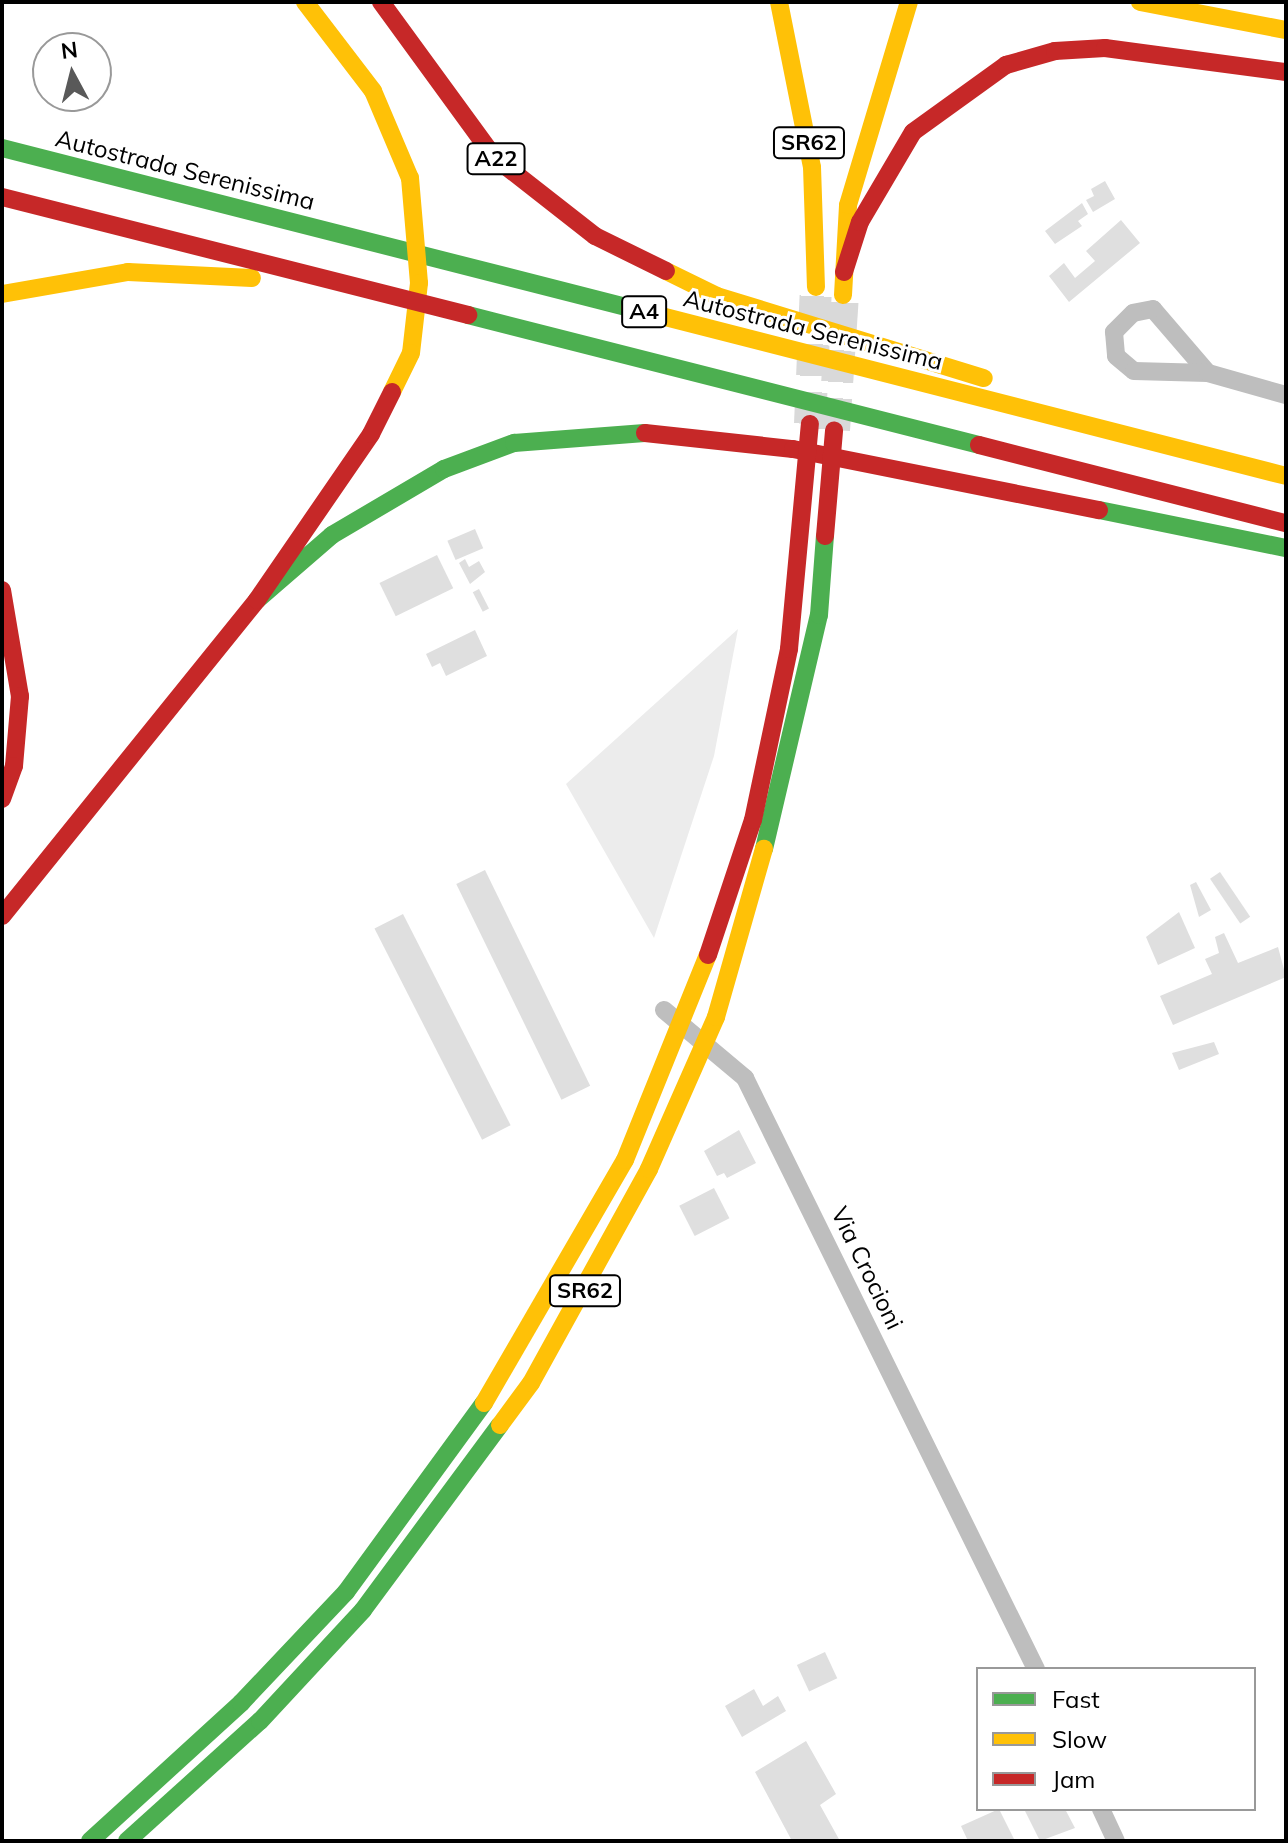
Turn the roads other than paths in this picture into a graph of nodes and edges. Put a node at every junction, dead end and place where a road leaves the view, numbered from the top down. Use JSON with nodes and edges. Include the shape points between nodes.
{"nodes":[{"id":1,"x":305,"y":2,"type":"edge"},
{"id":2,"x":381,"y":2,"type":"edge"},
{"id":3,"x":403,"y":2,"type":"edge"},
{"id":4,"x":779,"y":2,"type":"edge"},
{"id":5,"x":909,"y":2,"type":"edge"},
{"id":6,"x":1140,"y":2,"type":"edge"},
{"id":7,"x":1202,"y":2,"type":"edge"},
{"id":8,"x":1286,"y":9,"type":"edge"},
{"id":9,"x":1286,"y":30,"type":"edge"},
{"id":10,"x":422,"y":58,"type":"junction"},
{"id":11,"x":1286,"y":72,"type":"edge"},
{"id":12,"x":2,"y":148,"type":"edge"},
{"id":13,"x":2,"y":197,"type":"edge"},
{"id":14,"x":844,"y":272,"type":"junction"},
{"id":15,"x":816,"y":287,"type":"tunnel mouth"},
{"id":16,"x":2,"y":294,"type":"edge"},
{"id":17,"x":843,"y":295,"type":"tunnel mouth"},
{"id":18,"x":788,"y":319,"type":"joint"},
{"id":19,"x":594,"y":347,"type":"junction"},
{"id":20,"x":1208,"y":373,"type":"junction"},
{"id":21,"x":1286,"y":395,"type":"edge"},
{"id":22,"x":810,"y":424,"type":"tunnel mouth"},
{"id":23,"x":834,"y":430,"type":"tunnel mouth"},
{"id":24,"x":1286,"y":475,"type":"edge"},
{"id":25,"x":1286,"y":523,"type":"edge"},
{"id":26,"x":1286,"y":548,"type":"edge"},
{"id":27,"x":2,"y":590,"type":"edge"},
{"id":28,"x":257,"y":600,"type":"junction"},
{"id":29,"x":2,"y":799,"type":"edge"},
{"id":30,"x":2,"y":916,"type":"edge"},
{"id":31,"x":664,"y":1010,"type":"dead end"},
{"id":32,"x":1035,"y":1667,"type":"edge"},
{"id":33,"x":1102,"y":1811,"type":"edge"},
{"id":34,"x":90,"y":1841,"type":"edge"},
{"id":35,"x":127,"y":1841,"type":"edge"},
{"id":36,"x":1116,"y":1841,"type":"edge"}],
"edges":[{"from":1,"to":28,"type":"highway","via":[[373,91],[410,178],[417,229],[411,353],[371,434]]},
{"from":2,"to":10,"type":"highway","number":"A22"},
{"from":3,"to":10,"type":"highway","number":"A22"},
{"from":4,"to":15,"type":"highway","number":"SR62","via":[[812,167]]},
{"from":5,"to":14,"type":"highway","number":"SR62","via":[[848,205]]},
{"from":6,"to":9,"type":"highway"},
{"from":7,"to":8,"type":"highway"},
{"from":10,"to":18,"type":"highway","number":"A22","via":[[484,145],[542,201],[677,279]]},
{"from":11,"to":14,"type":"highway","via":[[1105,48],[1055,51],[1006,65],[913,132],[860,222]]},
{"from":12,"to":24,"type":"highway","name":"Autostrada Serenissima","number":"A4"},
{"from":13,"to":19,"type":"highway","number":"A4"},
{"from":14,"to":17,"type":"highway","number":"SR62"},
{"from":16,"to":19,"type":"highway","via":[[128,272],[240,275],[430,321]]},
{"from":18,"to":24,"type":"highway","number":"A4","via":[[1192,437]]},
{"from":19,"to":25,"type":"highway","number":"A4"},
{"from":20,"to":20,"type":"street","via":[[1153,309],[1133,313],[1114,332],[1116,356],[1134,371]]},
{"from":20,"to":21,"type":"street"},
{"from":22,"to":34,"type":"highway","number":"SR62","via":[[791,635],[753,820],[692,1002],[625,1160],[508,1370],[346,1592],[241,1703]]},
{"from":23,"to":35,"type":"highway","number":"SR62","via":[[819,615],[791,754],[716,1017],[649,1169],[531,1383],[363,1610],[260,1721]]},
{"from":26,"to":28,"type":"highway","via":[[793,449],[670,433],[577,434],[514,443],[378,504],[322,542]]},
{"from":27,"to":29,"type":"highway","via":[[20,696],[14,766]]},
{"from":28,"to":30,"type":"highway"},
{"from":31,"to":32,"type":"street","name":"Via Crocioni","via":[[731,1062],[773,1131]]},
{"from":33,"to":36,"type":"street"}]}
